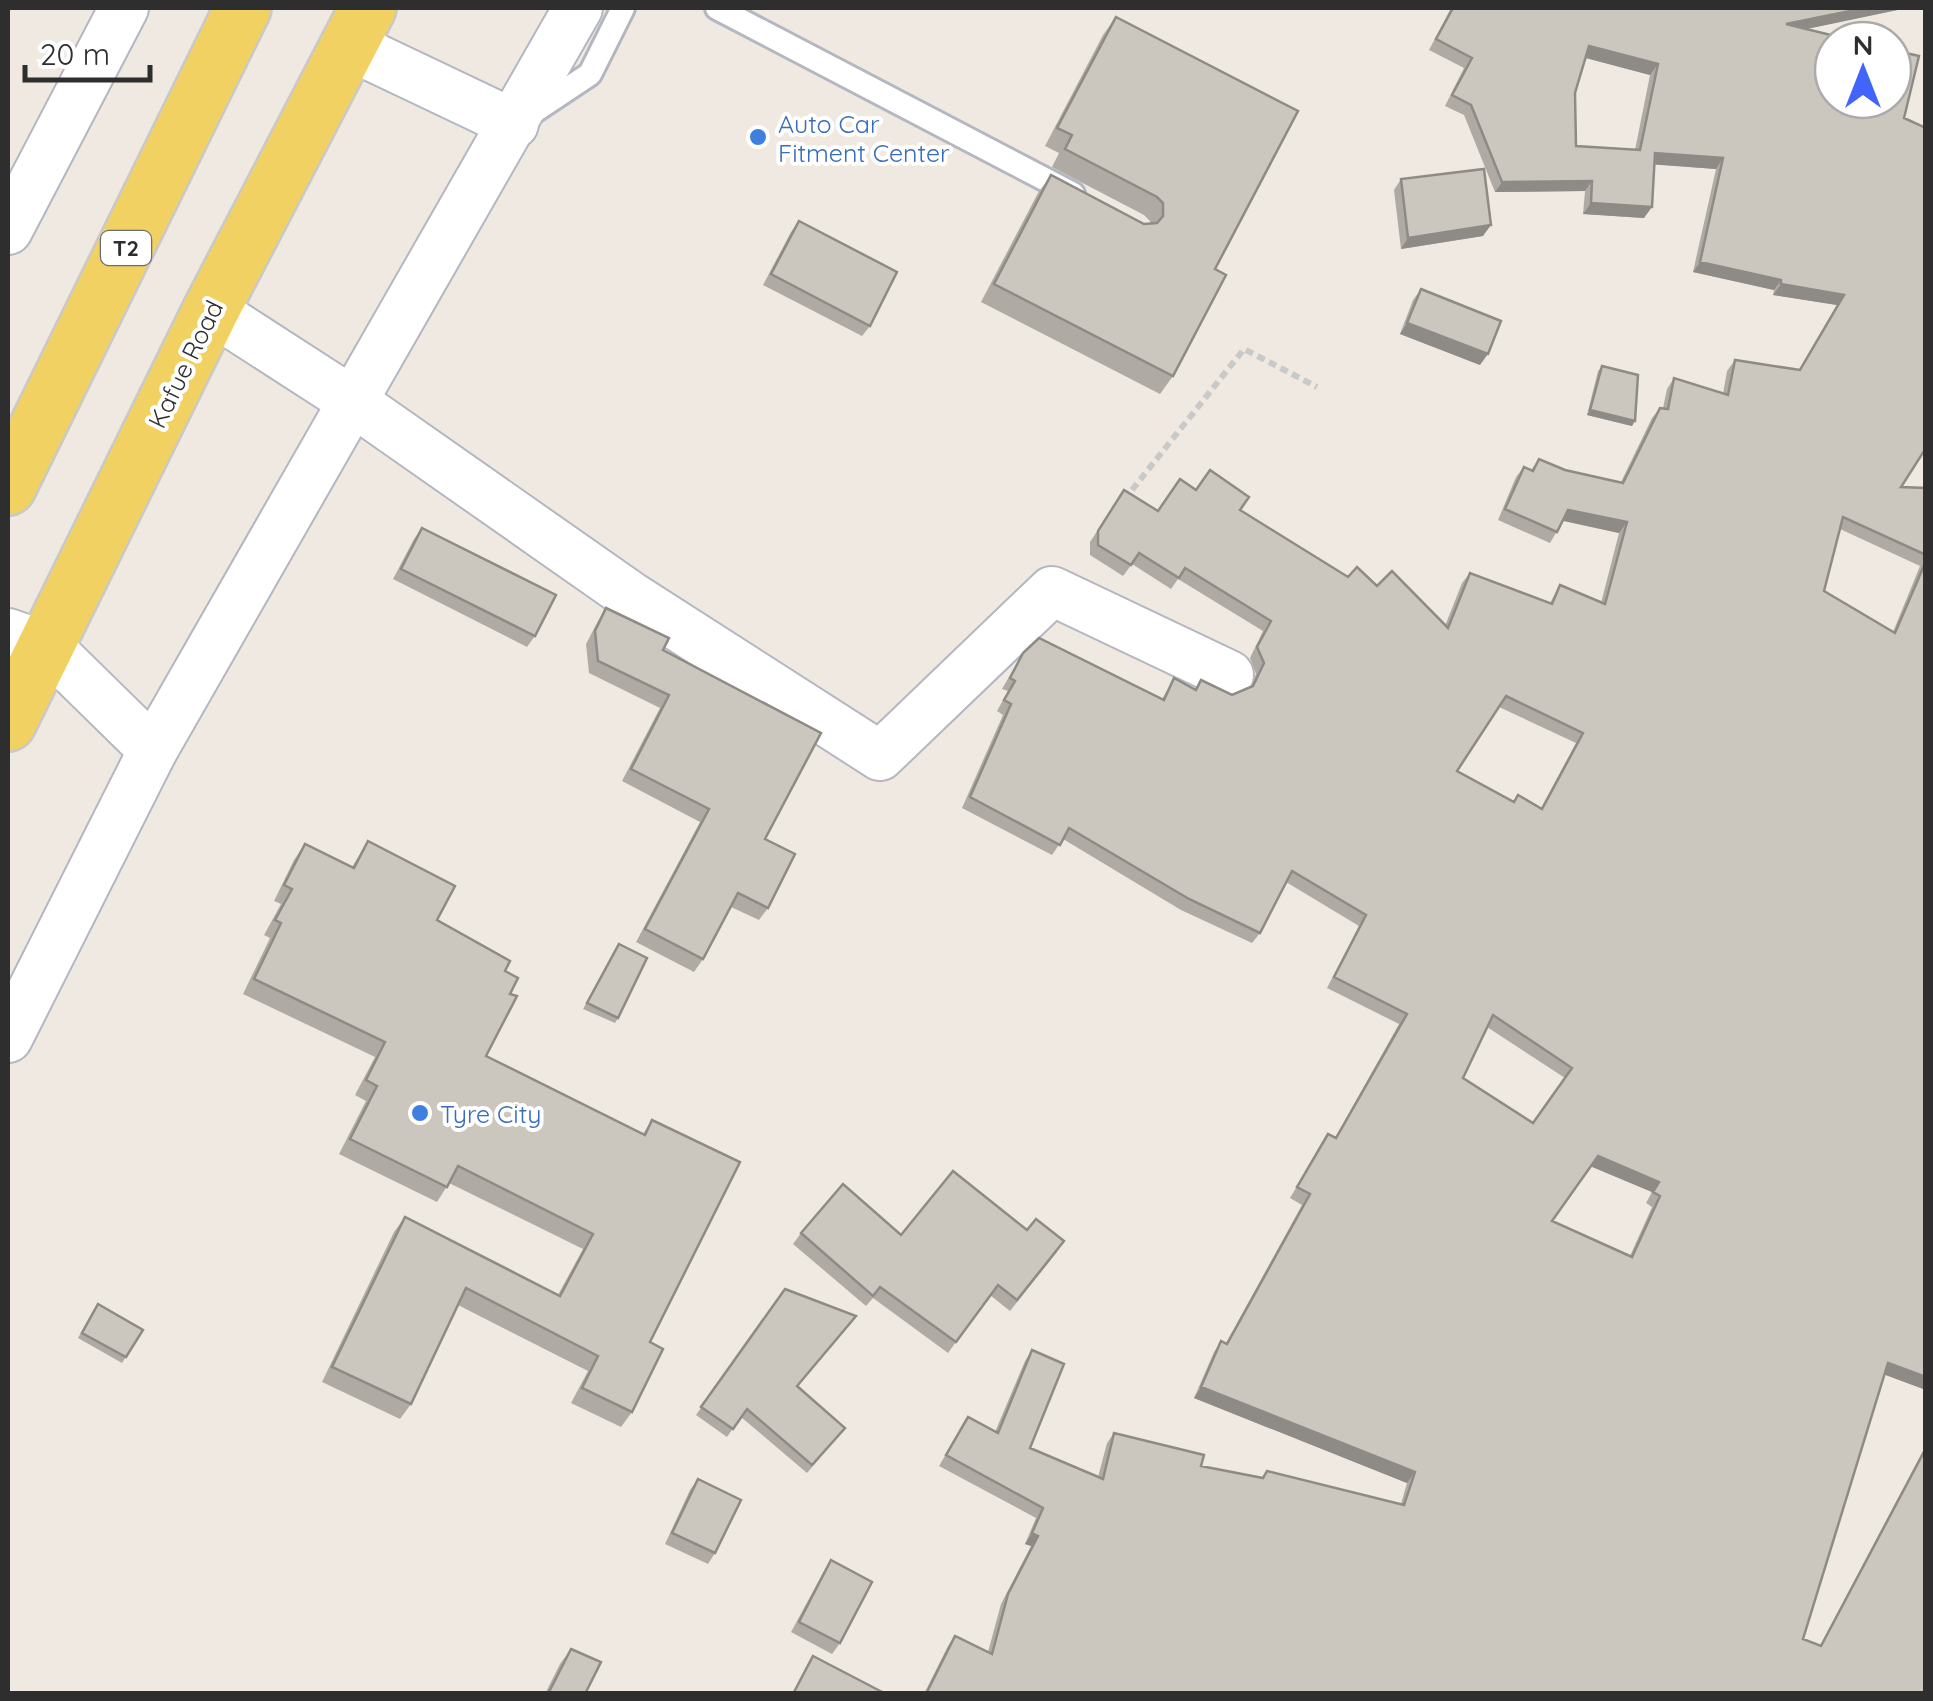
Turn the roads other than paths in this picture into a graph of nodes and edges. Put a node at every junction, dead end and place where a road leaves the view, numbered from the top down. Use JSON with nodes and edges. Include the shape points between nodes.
{"nodes":[{"id":1,"x":124,"y":8,"type":"edge"},
{"id":2,"x":243,"y":8,"type":"edge"},
{"id":3,"x":578,"y":8,"type":"edge"},
{"id":4,"x":623,"y":8,"type":"edge"},
{"id":5,"x":718,"y":8,"type":"edge"},
{"id":6,"x":359,"y":26,"type":"edge"},
{"id":7,"x":514,"y":124,"type":"junction"},
{"id":8,"x":1086,"y":201,"type":"edge"},
{"id":9,"x":8,"y":230,"type":"edge"},
{"id":10,"x":211,"y":310,"type":"junction"},
{"id":11,"x":356,"y":403,"type":"junction"},
{"id":12,"x":8,"y":487,"type":"edge"},
{"id":13,"x":28,"y":640,"type":"edge"},
{"id":14,"x":1230,"y":676,"type":"dead end"},
{"id":15,"x":8,"y":724,"type":"edge"},
{"id":16,"x":153,"y":750,"type":"junction"},
{"id":17,"x":8,"y":1038,"type":"edge"}],
"edges":[{"from":1,"to":9,"type":"street"},
{"from":2,"to":12,"type":"main road","number":"T2"},
{"from":3,"to":7,"type":"street"},
{"from":4,"to":7,"type":"lane","via":[[590,74]]},
{"from":5,"to":8,"type":"lane"},
{"from":6,"to":7,"type":"street"},
{"from":6,"to":10,"type":"main road","name":"Kafue Road"},
{"from":7,"to":11,"type":"street"},
{"from":10,"to":11,"type":"street"},
{"from":10,"to":13,"type":"main road","name":"Kafue Road"},
{"from":11,"to":14,"type":"street","via":[[632,596],[880,756],[1052,591]]},
{"from":11,"to":16,"type":"street"},
{"from":13,"to":15,"type":"main road","name":"Kafue Road"},
{"from":13,"to":16,"type":"street"},
{"from":16,"to":17,"type":"street"}]}
